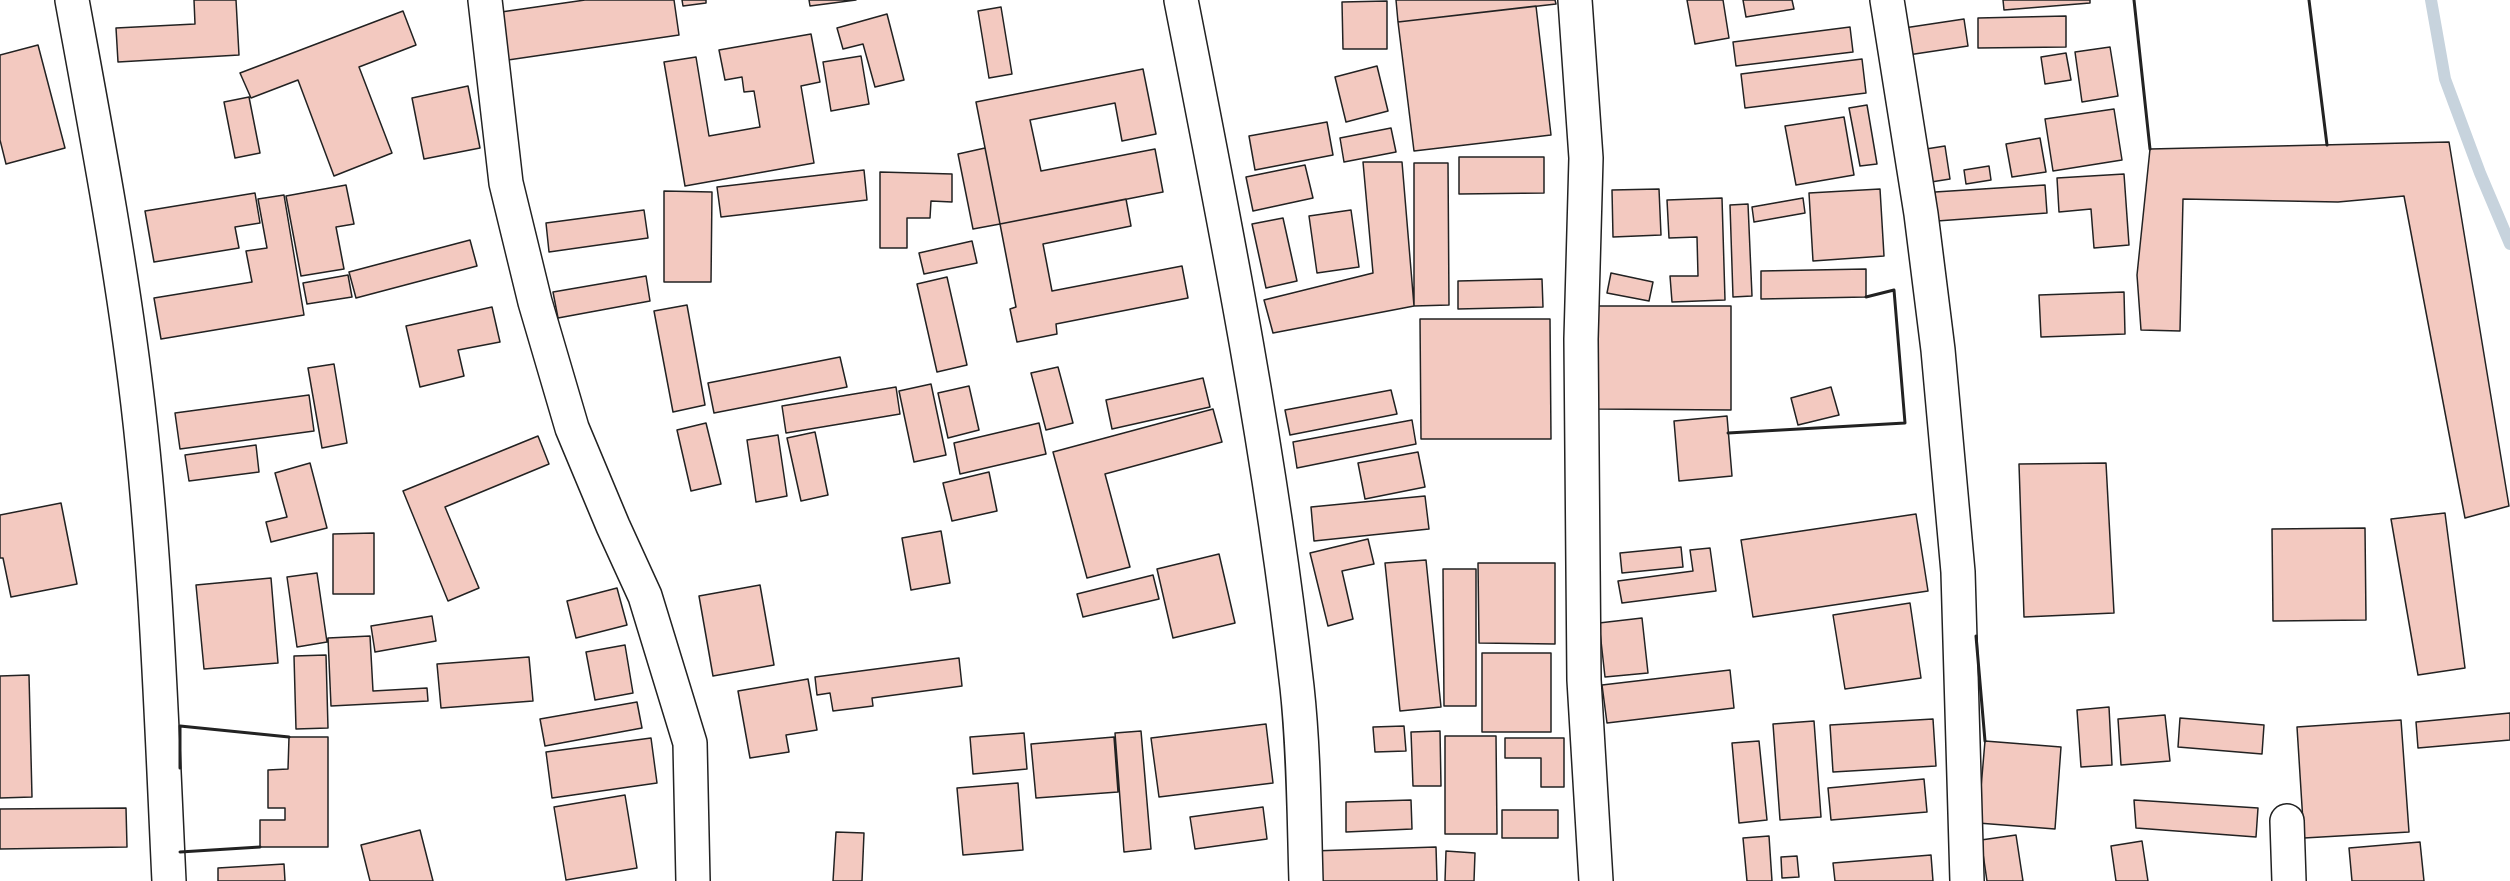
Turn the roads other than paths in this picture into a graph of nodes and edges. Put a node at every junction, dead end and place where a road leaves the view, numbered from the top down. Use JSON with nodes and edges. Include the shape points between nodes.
{"nodes":[{"id":1,"x":72,"y":0,"type":"edge"},
{"id":2,"x":485,"y":0,"type":"edge"},
{"id":3,"x":1181,"y":0,"type":"edge"},
{"id":4,"x":1575,"y":0,"type":"edge"},
{"id":5,"x":1887,"y":0,"type":"edge"},
{"id":6,"x":2287,"y":821,"type":"dead end"},
{"id":7,"x":169,"y":881,"type":"edge"},
{"id":8,"x":693,"y":881,"type":"edge"},
{"id":9,"x":1306,"y":881,"type":"edge"},
{"id":10,"x":1596,"y":881,"type":"edge"},
{"id":11,"x":1967,"y":881,"type":"edge"},
{"id":12,"x":2289,"y":881,"type":"edge"}],
"edges":[{"from":1,"to":7,"type":"street","via":[[135,379],[149,507]]},
{"from":2,"to":8,"type":"street","via":[[506,183],[535,302],[573,428],[645,596],[690,743]]},
{"from":3,"to":9,"type":"street","via":[[1270,482],[1297,689]]},
{"from":4,"to":10,"type":"street","via":[[1586,158],[1581,339],[1584,680]]},
{"from":5,"to":11,"type":"street","via":[[1921,214],[1958,572]]},
{"from":6,"to":12,"type":"street"}]}
